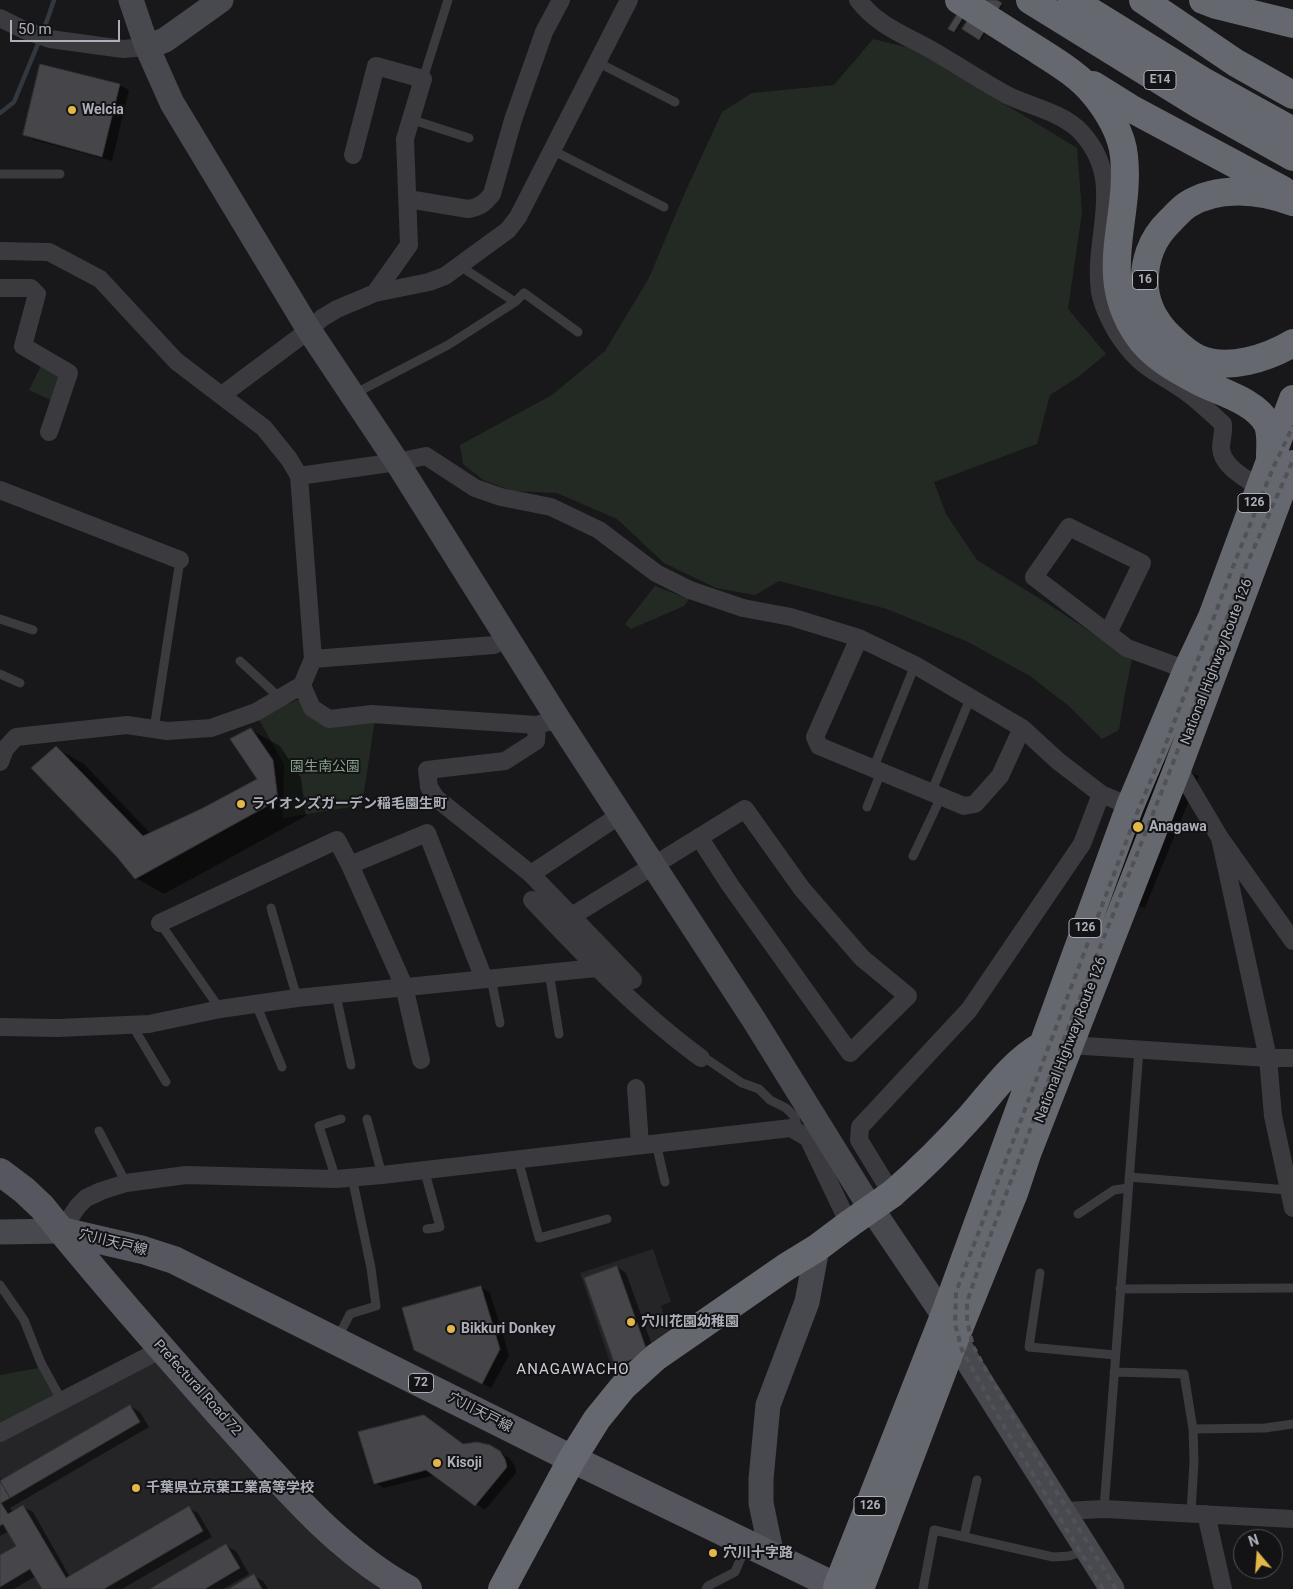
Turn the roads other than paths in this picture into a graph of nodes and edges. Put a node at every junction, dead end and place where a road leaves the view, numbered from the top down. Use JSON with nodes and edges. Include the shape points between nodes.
{"nodes":[{"id":1,"x":131,"y":0,"type":"edge"},
{"id":2,"x":448,"y":0,"type":"edge"},
{"id":3,"x":561,"y":0,"type":"edge"},
{"id":4,"x":629,"y":0,"type":"edge"},
{"id":5,"x":858,"y":0,"type":"edge"},
{"id":6,"x":959,"y":0,"type":"edge"},
{"id":7,"x":1030,"y":0,"type":"edge"},
{"id":8,"x":1072,"y":0,"type":"edge"},
{"id":9,"x":1143,"y":0,"type":"edge"},
{"id":10,"x":1203,"y":0,"type":"edge"},
{"id":11,"x":212,"y":3,"type":"edge"},
{"id":12,"x":0,"y":18,"type":"edge"},
{"id":13,"x":1293,"y":24,"type":"edge"},
{"id":14,"x":147,"y":47,"type":"junction"},
{"id":15,"x":597,"y":62,"type":"junction"},
{"id":16,"x":1068,"y":70,"type":"junction"},
{"id":17,"x":423,"y":79,"type":"junction"},
{"id":18,"x":1293,"y":95,"type":"edge"},
{"id":19,"x":675,"y":102,"type":"dead end"},
{"id":20,"x":410,"y":119,"type":"junction"},
{"id":21,"x":1293,"y":131,"type":"edge"},
{"id":22,"x":469,"y":138,"type":"dead end"},
{"id":23,"x":552,"y":150,"type":"junction"},
{"id":24,"x":353,"y":155,"type":"dead end"},
{"id":25,"x":1293,"y":157,"type":"edge"},
{"id":26,"x":0,"y":174,"type":"edge"},
{"id":27,"x":60,"y":174,"type":"dead end"},
{"id":28,"x":1293,"y":196,"type":"edge"},
{"id":29,"x":408,"y":200,"type":"junction"},
{"id":30,"x":1293,"y":202,"type":"edge"},
{"id":31,"x":664,"y":207,"type":"dead end"},
{"id":32,"x":0,"y":250,"type":"edge"},
{"id":33,"x":460,"y":266,"type":"junction"},
{"id":34,"x":0,"y":288,"type":"edge"},
{"id":35,"x":375,"y":293,"type":"junction"},
{"id":36,"x":515,"y":302,"type":"junction"},
{"id":37,"x":309,"y":330,"type":"junction"},
{"id":38,"x":578,"y":332,"type":"dead end"},
{"id":39,"x":1293,"y":342,"type":"edge"},
{"id":40,"x":1293,"y":390,"type":"edge"},
{"id":41,"x":222,"y":394,"type":"junction"},
{"id":42,"x":351,"y":395,"type":"junction"},
{"id":43,"x":1229,"y":395,"type":"junction"},
{"id":44,"x":1293,"y":399,"type":"edge"},
{"id":45,"x":49,"y":432,"type":"dead end"},
{"id":46,"x":397,"y":462,"type":"junction"},
{"id":47,"x":1282,"y":462,"type":"edge"},
{"id":48,"x":299,"y":476,"type":"junction"},
{"id":49,"x":0,"y":490,"type":"edge"},
{"id":50,"x":1278,"y":492,"type":"edge"},
{"id":51,"x":180,"y":560,"type":"joint"},
{"id":52,"x":0,"y":619,"type":"edge"},
{"id":53,"x":33,"y":630,"type":"dead end"},
{"id":54,"x":1108,"y":633,"type":"junction"},
{"id":55,"x":508,"y":637,"type":"junction"},
{"id":56,"x":859,"y":638,"type":"junction"},
{"id":57,"x":313,"y":659,"type":"junction"},
{"id":58,"x":240,"y":661,"type":"dead end"},
{"id":59,"x":915,"y":665,"type":"junction"},
{"id":60,"x":1187,"y":670,"type":"junction"},
{"id":61,"x":0,"y":674,"type":"edge"},
{"id":62,"x":20,"y":682,"type":"dead end"},
{"id":63,"x":302,"y":685,"type":"junction"},
{"id":64,"x":280,"y":698,"type":"junction"},
{"id":65,"x":970,"y":699,"type":"junction"},
{"id":66,"x":547,"y":722,"type":"junction"},
{"id":67,"x":1022,"y":728,"type":"junction"},
{"id":68,"x":154,"y":729,"type":"junction"},
{"id":69,"x":0,"y":762,"type":"edge"},
{"id":70,"x":1178,"y":767,"type":"junction"},
{"id":71,"x":877,"y":770,"type":"junction"},
{"id":72,"x":1102,"y":794,"type":"junction"},
{"id":73,"x":936,"y":795,"type":"junction"},
{"id":74,"x":1130,"y":806,"type":"junction"},
{"id":75,"x":867,"y":807,"type":"dead end"},
{"id":76,"x":620,"y":815,"type":"junction"},
{"id":77,"x":699,"y":837,"type":"junction"},
{"id":78,"x":1220,"y":838,"type":"junction"},
{"id":79,"x":913,"y":856,"type":"dead end"},
{"id":80,"x":350,"y":865,"type":"junction"},
{"id":81,"x":654,"y":866,"type":"junction"},
{"id":82,"x":531,"y":874,"type":"junction"},
{"id":83,"x":532,"y":900,"type":"dead end"},
{"id":84,"x":271,"y":908,"type":"dead end"},
{"id":85,"x":572,"y":916,"type":"junction"},
{"id":86,"x":160,"y":923,"type":"joint"},
{"id":87,"x":1292,"y":937,"type":"edge"},
{"id":88,"x":596,"y":968,"type":"junction"},
{"id":89,"x":549,"y":972,"type":"junction"},
{"id":90,"x":488,"y":978,"type":"junction"},
{"id":91,"x":633,"y":980,"type":"dead end"},
{"id":92,"x":404,"y":986,"type":"junction"},
{"id":93,"x":336,"y":995,"type":"junction"},
{"id":94,"x":297,"y":998,"type":"junction"},
{"id":95,"x":256,"y":1004,"type":"junction"},
{"id":96,"x":220,"y":1009,"type":"junction"},
{"id":97,"x":500,"y":1023,"type":"dead end"},
{"id":98,"x":132,"y":1025,"type":"junction"},
{"id":99,"x":0,"y":1027,"type":"edge"},
{"id":100,"x":558,"y":1034,"type":"dead end"},
{"id":101,"x":1070,"y":1045,"type":"junction"},
{"id":102,"x":1041,"y":1046,"type":"junction"},
{"id":103,"x":1139,"y":1050,"type":"junction"},
{"id":104,"x":701,"y":1058,"type":"joint"},
{"id":105,"x":1268,"y":1058,"type":"junction"},
{"id":106,"x":1293,"y":1058,"type":"edge"},
{"id":107,"x":421,"y":1060,"type":"dead end"},
{"id":108,"x":351,"y":1065,"type":"dead end"},
{"id":109,"x":282,"y":1067,"type":"dead end"},
{"id":110,"x":166,"y":1082,"type":"dead end"},
{"id":111,"x":636,"y":1088,"type":"dead end"},
{"id":112,"x":342,"y":1118,"type":"dead end"},
{"id":113,"x":367,"y":1119,"type":"dead end"},
{"id":114,"x":99,"y":1131,"type":"dead end"},
{"id":115,"x":799,"y":1133,"type":"junction"},
{"id":116,"x":648,"y":1144,"type":"junction"},
{"id":117,"x":518,"y":1158,"type":"junction"},
{"id":118,"x":424,"y":1170,"type":"junction"},
{"id":119,"x":0,"y":1172,"type":"edge"},
{"id":120,"x":382,"y":1175,"type":"junction"},
{"id":121,"x":1129,"y":1177,"type":"junction"},
{"id":122,"x":344,"y":1178,"type":"junction"},
{"id":123,"x":665,"y":1182,"type":"dead end"},
{"id":124,"x":126,"y":1183,"type":"junction"},
{"id":125,"x":1128,"y":1188,"type":"junction"},
{"id":126,"x":1288,"y":1190,"type":"junction"},
{"id":127,"x":892,"y":1194,"type":"junction"},
{"id":128,"x":1293,"y":1208,"type":"edge"},
{"id":129,"x":1078,"y":1214,"type":"dead end"},
{"id":130,"x":607,"y":1219,"type":"dead end"},
{"id":131,"x":849,"y":1224,"type":"junction"},
{"id":132,"x":427,"y":1229,"type":"dead end"},
{"id":133,"x":61,"y":1231,"type":"junction"},
{"id":134,"x":0,"y":1232,"type":"edge"},
{"id":135,"x":817,"y":1248,"type":"junction"},
{"id":136,"x":1040,"y":1273,"type":"dead end"},
{"id":137,"x":0,"y":1285,"type":"edge"},
{"id":138,"x":1293,"y":1288,"type":"edge"},
{"id":139,"x":1120,"y":1289,"type":"junction"},
{"id":140,"x":950,"y":1326,"type":"junction"},
{"id":141,"x":336,"y":1341,"type":"junction"},
{"id":142,"x":162,"y":1349,"type":"junction"},
{"id":143,"x":1115,"y":1355,"type":"junction"},
{"id":144,"x":1114,"y":1372,"type":"junction"},
{"id":145,"x":62,"y":1401,"type":"junction"},
{"id":146,"x":1293,"y":1424,"type":"edge"},
{"id":147,"x":1192,"y":1429,"type":"junction"},
{"id":148,"x":0,"y":1433,"type":"edge"},
{"id":149,"x":572,"y":1459,"type":"junction"},
{"id":150,"x":977,"y":1480,"type":"dead end"},
{"id":151,"x":1104,"y":1509,"type":"junction"},
{"id":152,"x":1064,"y":1511,"type":"junction"},
{"id":153,"x":1199,"y":1514,"type":"junction"},
{"id":154,"x":1293,"y":1519,"type":"edge"},
{"id":155,"x":964,"y":1537,"type":"junction"},
{"id":156,"x":747,"y":1543,"type":"junction"},
{"id":157,"x":1088,"y":1550,"type":"junction"},
{"id":158,"x":772,"y":1556,"type":"junction"},
{"id":159,"x":408,"y":1589,"type":"edge"},
{"id":160,"x":502,"y":1589,"type":"edge"},
{"id":161,"x":706,"y":1589,"type":"edge"},
{"id":162,"x":844,"y":1589,"type":"edge"},
{"id":163,"x":923,"y":1589,"type":"edge"},
{"id":164,"x":1112,"y":1589,"type":"edge"},
{"id":165,"x":1223,"y":1589,"type":"edge"}],
"edges":[{"from":1,"to":14,"type":"street"},
{"from":2,"to":17,"type":"lane"},
{"from":3,"to":29,"type":"street","via":[[544,32],[512,120],[492,194],[486,203],[468,209]]},
{"from":4,"to":15,"type":"street"},
{"from":5,"to":50,"type":"street","via":[[887,28],[1080,131],[1100,159],[1104,176],[1106,195],[1099,269],[1100,293],[1109,316],[1124,343],[1144,366],[1189,394],[1223,424],[1221,448],[1224,458],[1234,470]]},
{"from":6,"to":16,"type":"highway"},
{"from":7,"to":25,"type":"highway","number":"E14"},
{"from":8,"to":21,"type":"highway","number":"E14","via":[[1201,80]]},
{"from":9,"to":18,"type":"highway","via":[[1236,63]]},
{"from":10,"to":13,"type":"highway"},
{"from":11,"to":14,"type":"street","via":[[165,40]]},
{"from":12,"to":14,"type":"street","via":[[50,40],[123,49]]},
{"from":14,"to":37,"type":"street","via":[[172,103]]},
{"from":15,"to":19,"type":"lane"},
{"from":15,"to":23,"type":"street"},
{"from":16,"to":28,"type":"highway","via":[[1130,108]]},
{"from":16,"to":43,"type":"highway","via":[[1095,95],[1111,119],[1124,155],[1125,187],[1116,263],[1118,292],[1126,314],[1137,335],[1153,352],[1173,367]]},
{"from":17,"to":20,"type":"street"},
{"from":17,"to":24,"type":"street","via":[[376,66]]},
{"from":20,"to":22,"type":"lane"},
{"from":20,"to":29,"type":"street","via":[[405,138]]},
{"from":23,"to":31,"type":"lane"},
{"from":23,"to":33,"type":"street","via":[[508,230]]},
{"from":26,"to":27,"type":"lane"},
{"from":29,"to":35,"type":"street","via":[[409,245]]},
{"from":30,"to":39,"type":"highway","number":"16","via":[[1278,196],[1243,191],[1220,193],[1198,200],[1186,206],[1159,233],[1148,255],[1145,272],[1150,309],[1159,326],[1199,359],[1233,363],[1253,360]]},
{"from":32,"to":41,"type":"street","via":[[49,252],[100,279],[176,361]]},
{"from":33,"to":35,"type":"street","via":[[429,282]]},
{"from":33,"to":36,"type":"lane"},
{"from":34,"to":45,"type":"street","via":[[31,288],[36,294],[23,346],[69,373]]},
{"from":35,"to":37,"type":"street","via":[[337,309]]},
{"from":36,"to":38,"type":"lane","via":[[524,293]]},
{"from":36,"to":42,"type":"lane","via":[[448,345]]},
{"from":37,"to":41,"type":"street"},
{"from":37,"to":42,"type":"street"},
{"from":40,"to":43,"type":"highway","via":[[1273,397]]},
{"from":41,"to":48,"type":"street","via":[[264,428]]},
{"from":42,"to":46,"type":"street"},
{"from":43,"to":47,"type":"highway","via":[[1260,413]]},
{"from":44,"to":47,"type":"highway","name":"National Highway Route 126","number":"126"},
{"from":46,"to":48,"type":"street"},
{"from":46,"to":55,"type":"street"},
{"from":46,"to":56,"type":"street","via":[[426,456],[475,488],[550,507],[598,530],[656,573],[690,590],[743,608],[791,617]]},
{"from":47,"to":50,"type":"highway","name":"National Highway Route 126","number":"126"},
{"from":48,"to":57,"type":"street"},
{"from":49,"to":51,"type":"street"},
{"from":50,"to":60,"type":"highway","name":"National Highway Route 126","number":"126"},
{"from":50,"to":70,"type":"highway","name":"National Highway Route 126","number":"126"},
{"from":51,"to":68,"type":"lane"},
{"from":52,"to":53,"type":"lane"},
{"from":54,"to":54,"type":"street","via":[[1034,577],[1069,527],[1142,563]]},
{"from":54,"to":60,"type":"street","via":[[1127,648]]},
{"from":55,"to":57,"type":"street","via":[[494,645]]},
{"from":55,"to":66,"type":"street"},
{"from":56,"to":59,"type":"street"},
{"from":56,"to":71,"type":"street","via":[[815,737],[819,746]]},
{"from":57,"to":63,"type":"street"},
{"from":58,"to":64,"type":"lane"},
{"from":59,"to":65,"type":"street"},
{"from":59,"to":71,"type":"lane"},
{"from":60,"to":74,"type":"highway","name":"National Highway Route 126","number":"126"},
{"from":61,"to":62,"type":"lane"},
{"from":63,"to":64,"type":"street"},
{"from":63,"to":66,"type":"street","via":[[312,708],[329,719],[372,714]]},
{"from":64,"to":68,"type":"street","via":[[256,712],[211,728]]},
{"from":65,"to":67,"type":"street"},
{"from":65,"to":73,"type":"lane"},
{"from":66,"to":76,"type":"street"},
{"from":66,"to":82,"type":"street","via":[[536,741],[505,761],[427,770],[429,787],[436,798]]},
{"from":67,"to":72,"type":"street","via":[[1058,761]]},
{"from":67,"to":73,"type":"street","via":[[1000,776],[975,804],[964,806]]},
{"from":68,"to":69,"type":"street","via":[[127,726],[16,737],[5,749]]},
{"from":70,"to":78,"type":"street"},
{"from":70,"to":101,"type":"highway","name":"National Highway Route 126","number":"126"},
{"from":71,"to":73,"type":"street"},
{"from":71,"to":75,"type":"lane"},
{"from":72,"to":74,"type":"street"},
{"from":72,"to":127,"type":"street","via":[[1082,844],[969,1010],[860,1127],[859,1140]]},
{"from":73,"to":79,"type":"lane"},
{"from":74,"to":102,"type":"highway","name":"National Highway Route 126","number":"126"},
{"from":76,"to":81,"type":"street"},
{"from":76,"to":82,"type":"street"},
{"from":77,"to":77,"type":"street","via":[[745,809],[802,888],[862,958],[908,996],[850,1053]]},
{"from":77,"to":81,"type":"street"},
{"from":78,"to":87,"type":"street"},
{"from":78,"to":105,"type":"street"},
{"from":80,"to":86,"type":"street","via":[[337,840]]},
{"from":80,"to":90,"type":"street","via":[[427,833]]},
{"from":80,"to":92,"type":"street"},
{"from":81,"to":85,"type":"street"},
{"from":81,"to":140,"type":"street","via":[[863,1196]]},
{"from":82,"to":85,"type":"street"},
{"from":83,"to":88,"type":"street"},
{"from":84,"to":94,"type":"lane"},
{"from":85,"to":91,"type":"street"},
{"from":86,"to":96,"type":"lane"},
{"from":88,"to":89,"type":"street"},
{"from":88,"to":104,"type":"street","via":[[646,1015]]},
{"from":89,"to":90,"type":"street"},
{"from":89,"to":100,"type":"lane"},
{"from":90,"to":92,"type":"street"},
{"from":90,"to":97,"type":"lane"},
{"from":92,"to":93,"type":"street"},
{"from":92,"to":107,"type":"street"},
{"from":93,"to":94,"type":"street"},
{"from":93,"to":108,"type":"lane"},
{"from":94,"to":95,"type":"street"},
{"from":95,"to":96,"type":"street"},
{"from":95,"to":109,"type":"lane"},
{"from":96,"to":98,"type":"street"},
{"from":98,"to":99,"type":"street"},
{"from":98,"to":110,"type":"lane"},
{"from":101,"to":103,"type":"street"},
{"from":101,"to":140,"type":"highway","name":"National Highway Route 126","number":"126","via":[[1014,1192]]},
{"from":102,"to":127,"type":"highway","name":"National Highway Route 126","via":[[1005,1076],[922,1169]]},
{"from":102,"to":140,"type":"highway","name":"National Highway Route 126","number":"126"},
{"from":103,"to":105,"type":"street"},
{"from":103,"to":121,"type":"lane"},
{"from":104,"to":115,"type":"lane","via":[[786,1108],[795,1117]]},
{"from":105,"to":106,"type":"street"},
{"from":105,"to":126,"type":"street","via":[[1273,1116]]},
{"from":111,"to":116,"type":"street"},
{"from":112,"to":122,"type":"lane","via":[[319,1126]]},
{"from":113,"to":120,"type":"lane"},
{"from":114,"to":124,"type":"lane"},
{"from":115,"to":116,"type":"street","via":[[791,1128]]},
{"from":115,"to":131,"type":"street","via":[[808,1138]]},
{"from":116,"to":117,"type":"street"},
{"from":116,"to":123,"type":"lane"},
{"from":117,"to":118,"type":"street"},
{"from":117,"to":130,"type":"lane","via":[[539,1238]]},
{"from":118,"to":120,"type":"street"},
{"from":118,"to":132,"type":"lane","via":[[440,1227]]},
{"from":119,"to":133,"type":"main road","name":"Prefectural Road 72","via":[[42,1207]]},
{"from":120,"to":122,"type":"street"},
{"from":121,"to":125,"type":"lane"},
{"from":121,"to":126,"type":"lane"},
{"from":122,"to":124,"type":"street","via":[[186,1175]]},
{"from":122,"to":141,"type":"lane","via":[[371,1268],[376,1306],[350,1314]]},
{"from":124,"to":133,"type":"street","via":[[86,1198]]},
{"from":125,"to":129,"type":"lane","via":[[1114,1190]]},
{"from":125,"to":139,"type":"lane"},
{"from":126,"to":128,"type":"street"},
{"from":127,"to":131,"type":"highway","name":"National Highway Route 126","bridge":true},
{"from":131,"to":135,"type":"highway","name":"National Highway Route 126"},
{"from":133,"to":134,"type":"street"},
{"from":133,"to":141,"type":"main road","name":"穴川天戸線","number":"72","via":[[174,1260]]},
{"from":133,"to":142,"type":"main road","name":"Prefectural Road 72"},
{"from":135,"to":149,"type":"highway","name":"National Highway Route 126","via":[[656,1357],[623,1387],[597,1419]]},
{"from":135,"to":158,"type":"street","via":[[807,1302],[768,1405],[761,1503]]},
{"from":136,"to":143,"type":"lane","via":[[1030,1347]]},
{"from":137,"to":145,"type":"lane","via":[[24,1320]]},
{"from":138,"to":139,"type":"lane"},
{"from":139,"to":143,"type":"lane"},
{"from":140,"to":152,"type":"street","via":[[969,1363]]},
{"from":140,"to":162,"type":"highway","name":"National Highway Route 126","number":"126"},
{"from":141,"to":149,"type":"main road","name":"穴川天戸線","number":"72"},
{"from":142,"to":145,"type":"street"},
{"from":142,"to":159,"type":"main road","name":"Prefectural Road 72","via":[[318,1521],[356,1554]]},
{"from":143,"to":144,"type":"lane"},
{"from":144,"to":147,"type":"lane","via":[[1184,1374]]},
{"from":144,"to":151,"type":"lane"},
{"from":145,"to":148,"type":"street"},
{"from":146,"to":147,"type":"lane","via":[[1265,1428]]},
{"from":147,"to":153,"type":"lane"},
{"from":149,"to":156,"type":"main road","name":"穴川天戸線","number":"72"},
{"from":149,"to":160,"type":"highway","name":"National Highway Route 126"},
{"from":150,"to":155,"type":"lane"},
{"from":151,"to":152,"type":"street"},
{"from":151,"to":153,"type":"street"},
{"from":152,"to":157,"type":"street"},
{"from":153,"to":154,"type":"street"},
{"from":153,"to":165,"type":"street"},
{"from":155,"to":157,"type":"lane","via":[[1053,1557]]},
{"from":155,"to":163,"type":"lane","via":[[934,1530]]},
{"from":156,"to":158,"type":"main road","name":"穴川天戸線","number":"72"},
{"from":156,"to":161,"type":"lane","via":[[735,1572]]},
{"from":157,"to":164,"type":"street"},
{"from":158,"to":162,"type":"main road","name":"穴川天戸線","number":"72"}]}
